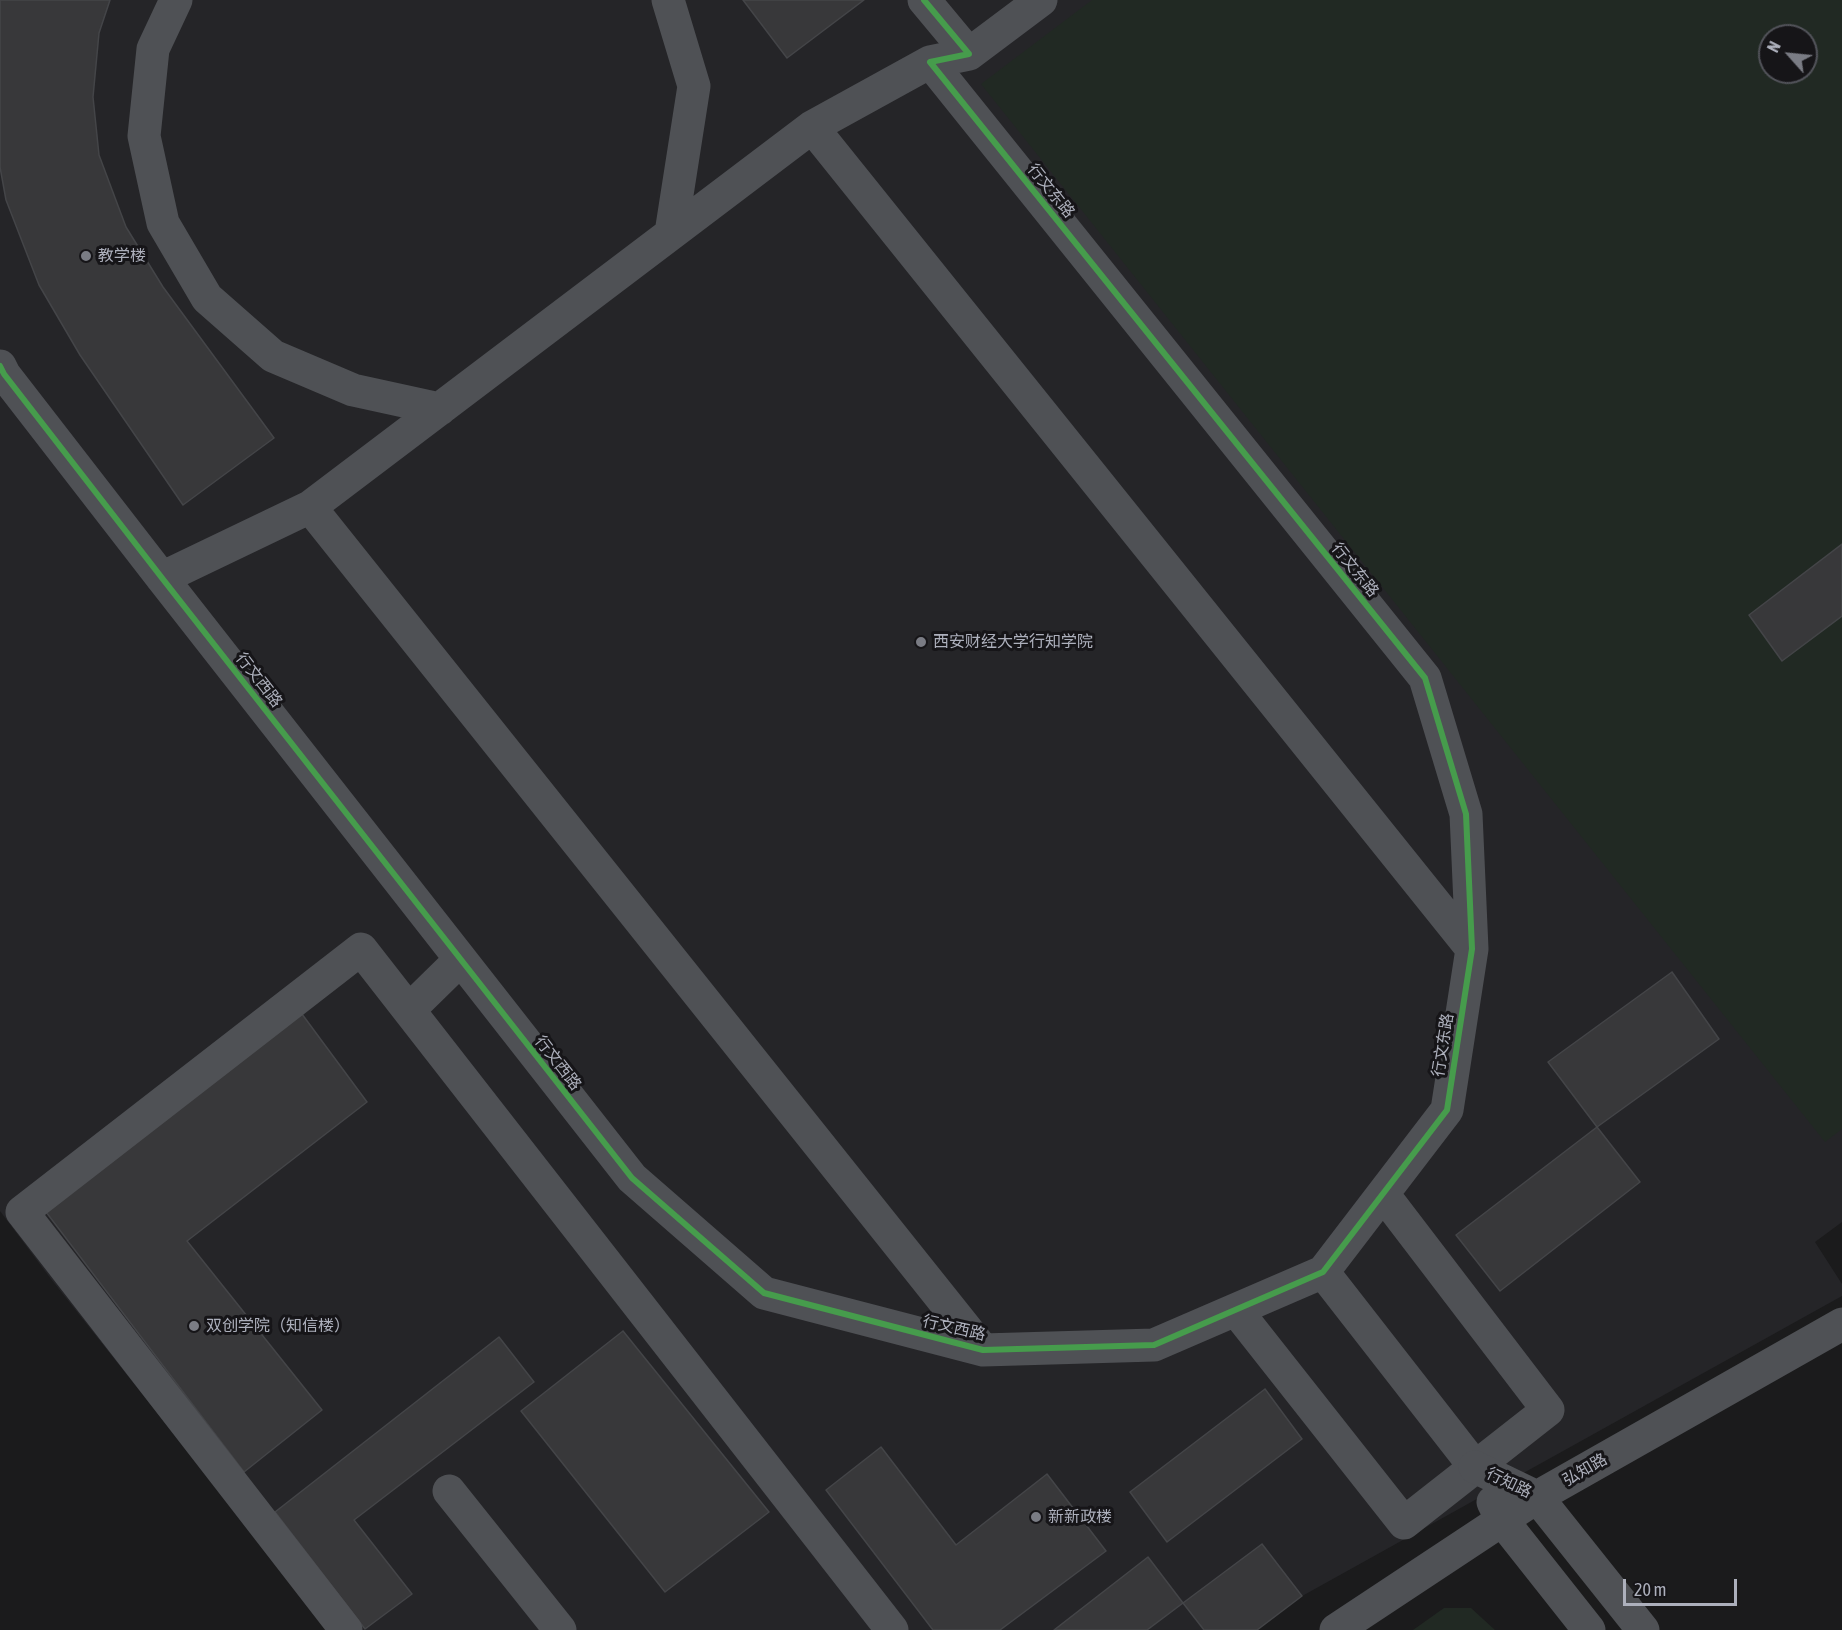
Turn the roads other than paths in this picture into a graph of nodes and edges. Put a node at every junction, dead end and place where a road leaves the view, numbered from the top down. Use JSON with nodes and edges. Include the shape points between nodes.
{"nodes":[{"id":1,"x":176,"y":0,"type":"edge"},
{"id":2,"x":668,"y":0,"type":"edge"},
{"id":3,"x":924,"y":0,"type":"edge"},
{"id":4,"x":1041,"y":0,"type":"edge"},
{"id":5,"x":969,"y":54,"type":"junction"},
{"id":6,"x":930,"y":62,"type":"junction"},
{"id":7,"x":812,"y":127,"type":"junction"},
{"id":8,"x":671,"y":233,"type":"junction"},
{"id":9,"x":0,"y":366,"type":"edge"},
{"id":10,"x":440,"y":408,"type":"junction"},
{"id":11,"x":309,"y":507,"type":"junction"},
{"id":12,"x":162,"y":578,"type":"junction"},
{"id":13,"x":1472,"y":949,"type":"junction"},
{"id":14,"x":460,"y":960,"type":"junction"},
{"id":15,"x":410,"y":1009,"type":"junction"},
{"id":16,"x":1383,"y":1194,"type":"junction"},
{"id":17,"x":1323,"y":1272,"type":"junction"},
{"id":18,"x":1236,"y":1310,"type":"junction"},
{"id":19,"x":1842,"y":1324,"type":"edge"},
{"id":20,"x":983,"y":1350,"type":"junction"},
{"id":21,"x":1475,"y":1467,"type":"junction"},
{"id":22,"x":449,"y":1491,"type":"dead end"},
{"id":23,"x":1537,"y":1497,"type":"junction"},
{"id":24,"x":1502,"y":1520,"type":"junction"},
{"id":25,"x":346,"y":1630,"type":"edge"},
{"id":26,"x":560,"y":1630,"type":"edge"},
{"id":27,"x":892,"y":1630,"type":"edge"},
{"id":28,"x":1336,"y":1630,"type":"edge"},
{"id":29,"x":1589,"y":1630,"type":"edge"},
{"id":30,"x":1643,"y":1630,"type":"edge"}],
"edges":[{"from":1,"to":10,"type":"street","via":[[153,49],[144,136],[163,223],[207,298],[273,356],[353,390]]},
{"from":2,"to":8,"type":"street","via":[[694,86]]},
{"from":3,"to":5,"type":"street"},
{"from":4,"to":5,"type":"street"},
{"from":5,"to":6,"type":"street"},
{"from":6,"to":7,"type":"street"},
{"from":6,"to":13,"type":"street","name":"行文东路","via":[[1425,678],[1466,814]]},
{"from":7,"to":8,"type":"street"},
{"from":7,"to":13,"type":"street"},
{"from":8,"to":10,"type":"street"},
{"from":9,"to":12,"type":"street","name":"行文西路"},
{"from":10,"to":11,"type":"street"},
{"from":11,"to":12,"type":"street"},
{"from":11,"to":20,"type":"street"},
{"from":12,"to":14,"type":"street","name":"行文西路"},
{"from":13,"to":16,"type":"street","name":"行文东路","via":[[1447,1110]]},
{"from":14,"to":15,"type":"street"},
{"from":14,"to":20,"type":"street","name":"行文西路","via":[[632,1178],[764,1293]]},
{"from":15,"to":25,"type":"street","via":[[361,949],[22,1212]]},
{"from":15,"to":27,"type":"street"},
{"from":16,"to":17,"type":"street","name":"行文东路"},
{"from":16,"to":21,"type":"street","via":[[1548,1410]]},
{"from":17,"to":18,"type":"street","name":"行文西路"},
{"from":17,"to":21,"type":"street"},
{"from":18,"to":20,"type":"street","name":"行文西路","via":[[1154,1345]]},
{"from":18,"to":21,"type":"street","via":[[1404,1523]]},
{"from":19,"to":23,"type":"street","name":"弘知路"},
{"from":21,"to":23,"type":"street","name":"行知路"},
{"from":21,"to":24,"type":"street","name":"行知路"},
{"from":22,"to":26,"type":"street"},
{"from":23,"to":24,"type":"street","name":"弘知路"},
{"from":23,"to":30,"type":"street","name":"行知路"},
{"from":24,"to":28,"type":"street","name":"弘知路"},
{"from":24,"to":29,"type":"street","name":"行知路"}]}
